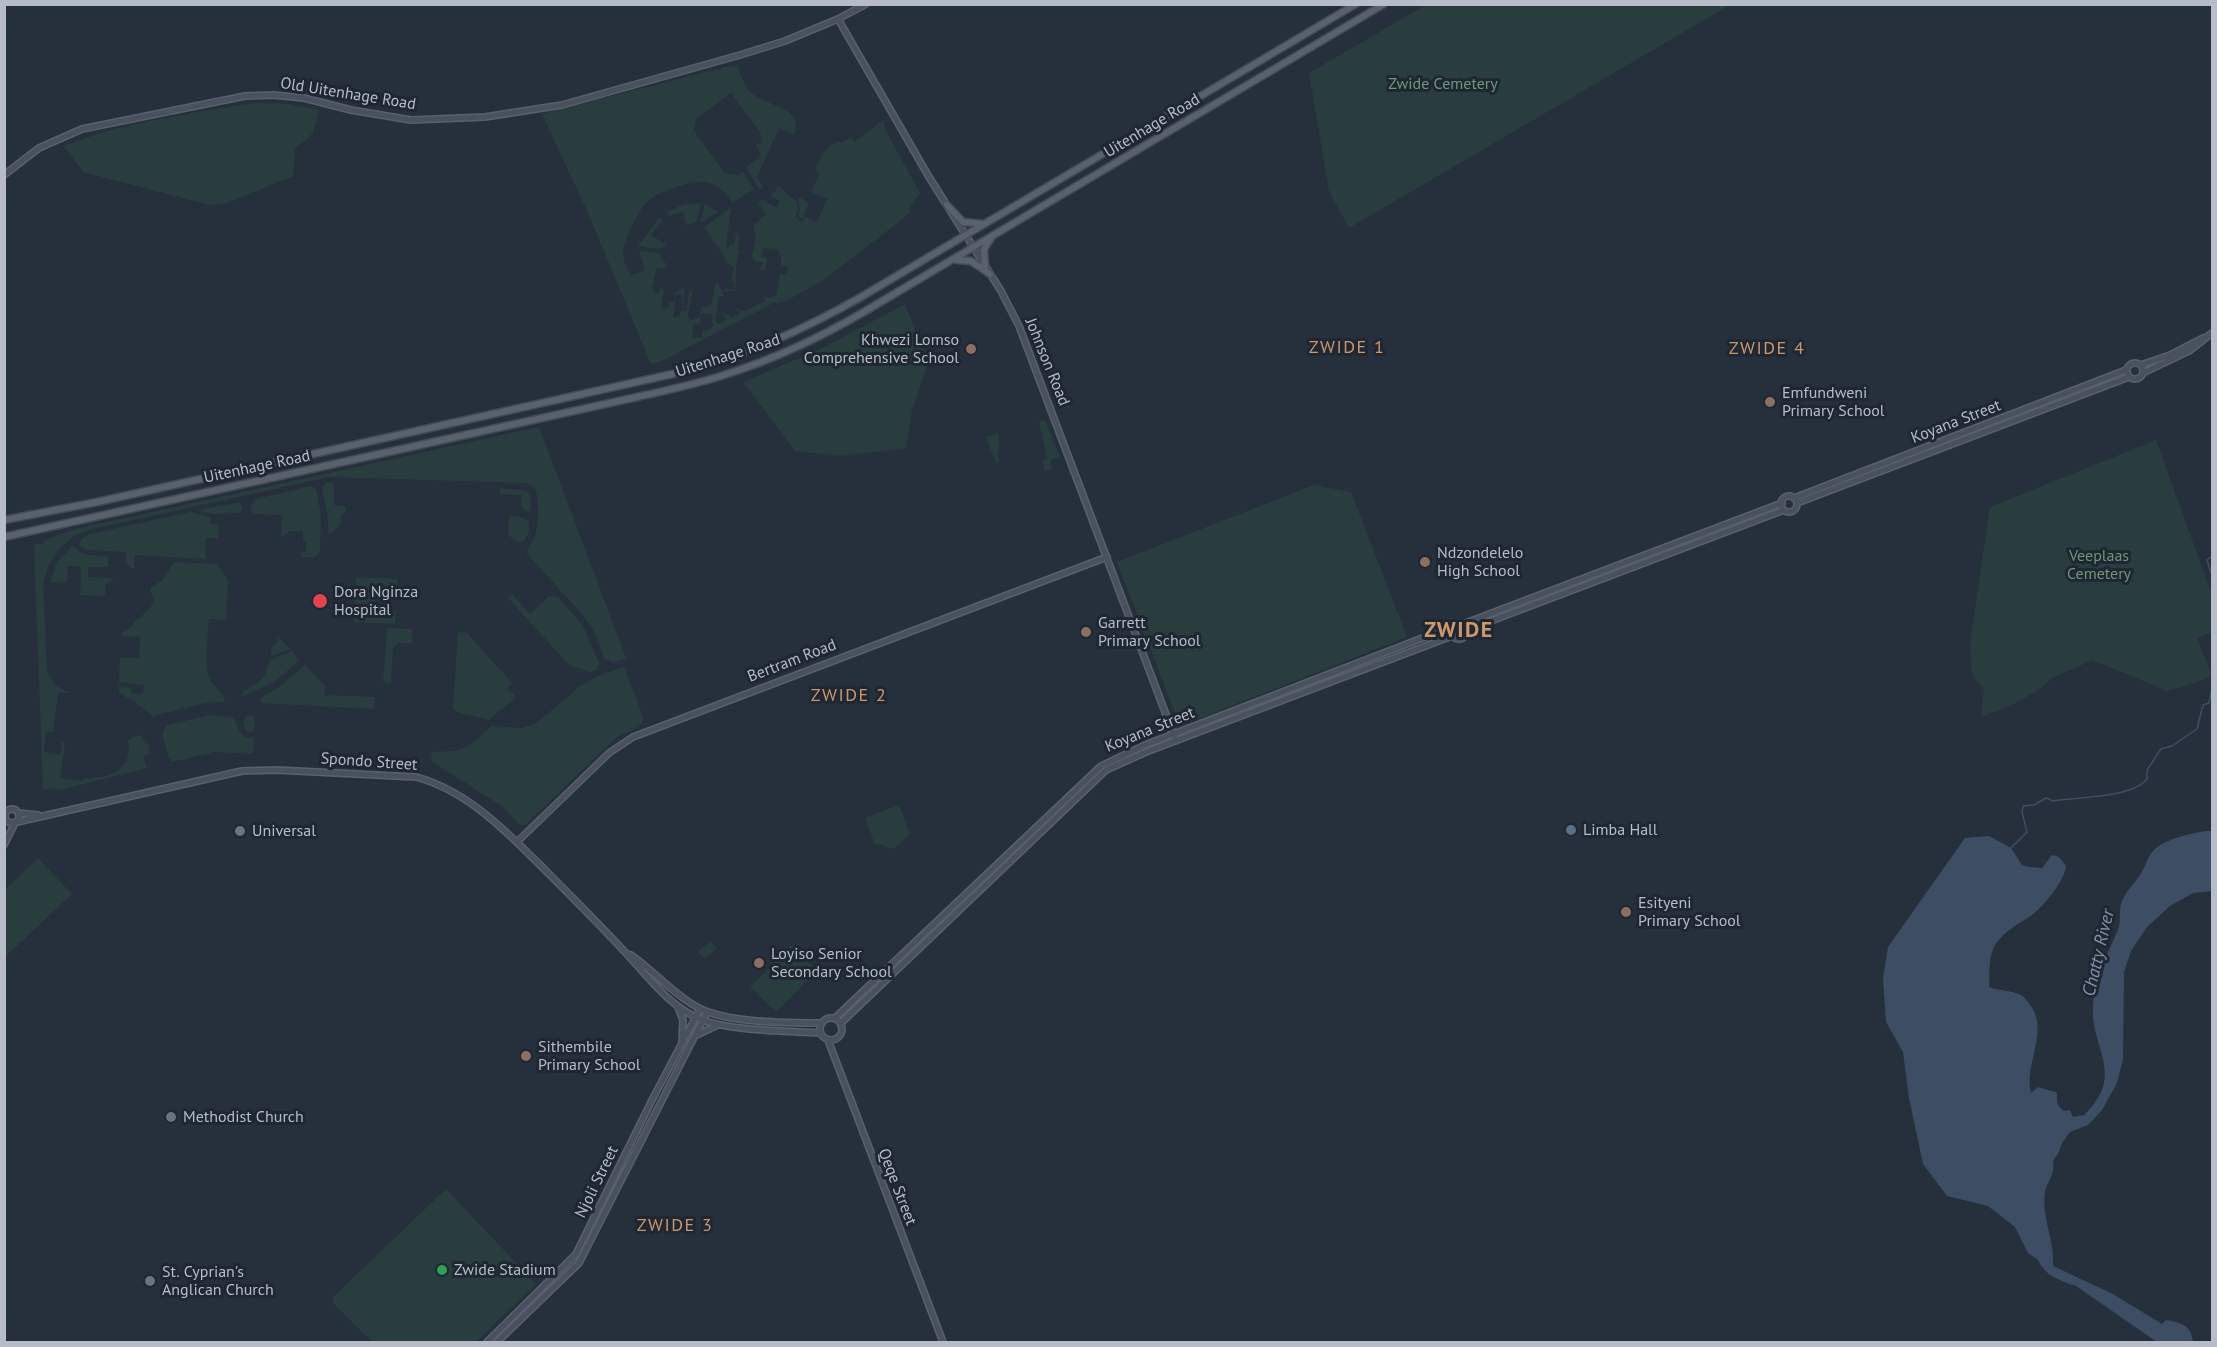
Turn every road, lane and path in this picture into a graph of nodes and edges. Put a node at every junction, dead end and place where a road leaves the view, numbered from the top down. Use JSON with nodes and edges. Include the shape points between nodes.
{"nodes":[{"id":1,"x":866,"y":4,"type":"edge"},
{"id":2,"x":1356,"y":4,"type":"edge"},
{"id":3,"x":1384,"y":4,"type":"edge"},
{"id":4,"x":838,"y":19,"type":"junction"},
{"id":5,"x":4,"y":174,"type":"edge"},
{"id":6,"x":947,"y":205,"type":"junction"},
{"id":7,"x":984,"y":224,"type":"junction"},
{"id":8,"x":993,"y":235,"type":"junction"},
{"id":9,"x":965,"y":236,"type":"junction"},
{"id":10,"x":972,"y":248,"type":"junction"},
{"id":11,"x":952,"y":260,"type":"junction"},
{"id":12,"x":985,"y":266,"type":"junction"},
{"id":13,"x":990,"y":274,"type":"junction"},
{"id":14,"x":2211,"y":334,"type":"edge"},
{"id":15,"x":2141,"y":365,"type":"junction"},
{"id":16,"x":2126,"y":370,"type":"junction"},
{"id":17,"x":2143,"y":373,"type":"junction"},
{"id":18,"x":2129,"y":377,"type":"junction"},
{"id":19,"x":1795,"y":500,"type":"junction"},
{"id":20,"x":1782,"y":503,"type":"junction"},
{"id":21,"x":1784,"y":510,"type":"junction"},
{"id":22,"x":4,"y":520,"type":"edge"},
{"id":23,"x":4,"y":537,"type":"edge"},
{"id":24,"x":1107,"y":556,"type":"junction"},
{"id":25,"x":1463,"y":624,"type":"junction"},
{"id":26,"x":1451,"y":627,"type":"junction"},
{"id":27,"x":1467,"y":630,"type":"junction"},
{"id":28,"x":1452,"y":636,"type":"junction"},
{"id":29,"x":1173,"y":734,"type":"junction"},
{"id":30,"x":1176,"y":741,"type":"junction"},
{"id":31,"x":5,"y":812,"type":"edge"},
{"id":32,"x":18,"y":813,"type":"junction"},
{"id":33,"x":49,"y":815,"type":"junction"},
{"id":34,"x":10,"y":822,"type":"edge"},
{"id":35,"x":517,"y":842,"type":"junction"},
{"id":36,"x":4,"y":846,"type":"edge"},
{"id":37,"x":627,"y":953,"type":"junction"},
{"id":38,"x":676,"y":1003,"type":"junction"},
{"id":39,"x":700,"y":1009,"type":"junction"},
{"id":40,"x":707,"y":1012,"type":"junction"},
{"id":41,"x":696,"y":1017,"type":"junction"},
{"id":42,"x":835,"y":1018,"type":"junction"},
{"id":43,"x":703,"y":1020,"type":"junction"},
{"id":44,"x":821,"y":1023,"type":"junction"},
{"id":45,"x":841,"y":1023,"type":"junction"},
{"id":46,"x":720,"y":1024,"type":"junction"},
{"id":47,"x":820,"y":1033,"type":"junction"},
{"id":48,"x":694,"y":1037,"type":"junction"},
{"id":49,"x":828,"y":1040,"type":"junction"},
{"id":50,"x":682,"y":1044,"type":"junction"},
{"id":51,"x":487,"y":1342,"type":"edge"},
{"id":52,"x":497,"y":1342,"type":"edge"},
{"id":53,"x":943,"y":1342,"type":"edge"}],
"edges":[{"from":1,"to":4,"type":"main road","name":"Old Uitenhage Road"},
{"from":2,"to":7,"type":"main road","name":"Uitenhage Road"},
{"from":3,"to":8,"type":"main road","name":"Uitenhage Road"},
{"from":4,"to":5,"type":"main road","name":"Old Uitenhage Road","via":[[772,46],[543,108],[485,117],[411,120],[289,96],[259,95],[82,129],[39,148]]},
{"from":4,"to":6,"type":"main road","name":"Johnson Road"},
{"from":6,"to":7,"type":"main road","via":[[963,222]]},
{"from":6,"to":9,"type":"main road","name":"Johnson Road"},
{"from":7,"to":9,"type":"main road","name":"Uitenhage Road"},
{"from":8,"to":10,"type":"main road","name":"Uitenhage Road"},
{"from":8,"to":12,"type":"main road","via":[[984,249]]},
{"from":9,"to":10,"type":"main road","name":"Johnson Road"},
{"from":9,"to":22,"type":"main road","name":"Uitenhage Road","via":[[819,321],[705,366]]},
{"from":10,"to":11,"type":"main road","name":"Uitenhage Road"},
{"from":10,"to":12,"type":"main road","name":"Johnson Road"},
{"from":11,"to":13,"type":"main road","via":[[970,261]]},
{"from":11,"to":23,"type":"main road","name":"Uitenhage Road","via":[[830,332],[713,379]]},
{"from":12,"to":13,"type":"main road","name":"Johnson Road"},
{"from":13,"to":24,"type":"main road","name":"Johnson Road","via":[[1028,347]]},
{"from":14,"to":15,"type":"main road"},
{"from":14,"to":17,"type":"main road","via":[[2184,354]]},
{"from":15,"to":16,"type":"main road","via":[[2131,363]]},
{"from":15,"to":17,"type":"main road"},
{"from":16,"to":18,"type":"main road"},
{"from":16,"to":19,"type":"main road","name":"Koyana Street"},
{"from":17,"to":18,"type":"main road","via":[[2137,379]]},
{"from":18,"to":19,"type":"main road","name":"Koyana Street"},
{"from":19,"to":20,"type":"main road","name":"Koyana Street","via":[[1786,497]]},
{"from":19,"to":21,"type":"main road","name":"Koyana Street","via":[[1794,510]]},
{"from":20,"to":21,"type":"main road"},
{"from":20,"to":25,"type":"main road","name":"Koyana Street"},
{"from":21,"to":27,"type":"main road","name":"Koyana Street"},
{"from":24,"to":29,"type":"main road","name":"Johnson Road"},
{"from":24,"to":35,"type":"main road","name":"Bertram Road","via":[[633,737],[609,753]]},
{"from":25,"to":26,"type":"main road","name":"Koyana Street"},
{"from":25,"to":27,"type":"main road"},
{"from":26,"to":28,"type":"main road"},
{"from":26,"to":29,"type":"main road","name":"Koyana Street"},
{"from":27,"to":28,"type":"main road","name":"Koyana Street","via":[[1463,638]]},
{"from":28,"to":30,"type":"main road","name":"Koyana Street"},
{"from":29,"to":30,"type":"main road","name":"Johnson Road"},
{"from":29,"to":42,"type":"main road","name":"Koyana Street","via":[[1119,755],[1094,772]]},
{"from":30,"to":45,"type":"main road","name":"Koyana Street","via":[[1123,761],[1097,778]]},
{"from":31,"to":32,"type":"main road","via":[[12,809]]},
{"from":31,"to":34,"type":"main road"},
{"from":32,"to":33,"type":"main road","name":"Spondo Street"},
{"from":32,"to":34,"type":"main road","via":[[19,817]]},
{"from":33,"to":34,"type":"main road","name":"Spondo Street"},
{"from":33,"to":35,"type":"main road","name":"Spondo Street","via":[[242,771],[402,776],[438,784],[486,814]]},
{"from":34,"to":36,"type":"main road"},
{"from":35,"to":37,"type":"main road","name":"Spondo Street"},
{"from":37,"to":38,"type":"main road","name":"Spondo Street"},
{"from":37,"to":39,"type":"main road","name":"Spondo Street"},
{"from":38,"to":41,"type":"main road","name":"Spondo Street"},
{"from":38,"to":50,"type":"main road","via":[[683,1020]]},
{"from":39,"to":40,"type":"main road","name":"Spondo Street"},
{"from":39,"to":41,"type":"main road","name":"Njoli Street"},
{"from":40,"to":43,"type":"main road","name":"Njoli Street"},
{"from":40,"to":44,"type":"main road","name":"Spondo Street"},
{"from":41,"to":43,"type":"main road","name":"Spondo Street"},
{"from":41,"to":50,"type":"main road","name":"Njoli Street"},
{"from":42,"to":44,"type":"main road"},
{"from":42,"to":45,"type":"main road"},
{"from":43,"to":46,"type":"main road","name":"Spondo Street"},
{"from":43,"to":48,"type":"main road","name":"Njoli Street"},
{"from":44,"to":47,"type":"main road"},
{"from":45,"to":49,"type":"main road","via":[[840,1036]]},
{"from":46,"to":47,"type":"main road","name":"Spondo Street"},
{"from":46,"to":48,"type":"main road"},
{"from":47,"to":49,"type":"main road"},
{"from":48,"to":52,"type":"main road","name":"Njoli Street","via":[[579,1263]]},
{"from":49,"to":53,"type":"main road","name":"Qeqe Street"},
{"from":50,"to":51,"type":"main road","name":"Njoli Street","via":[[576,1254]]}]}
